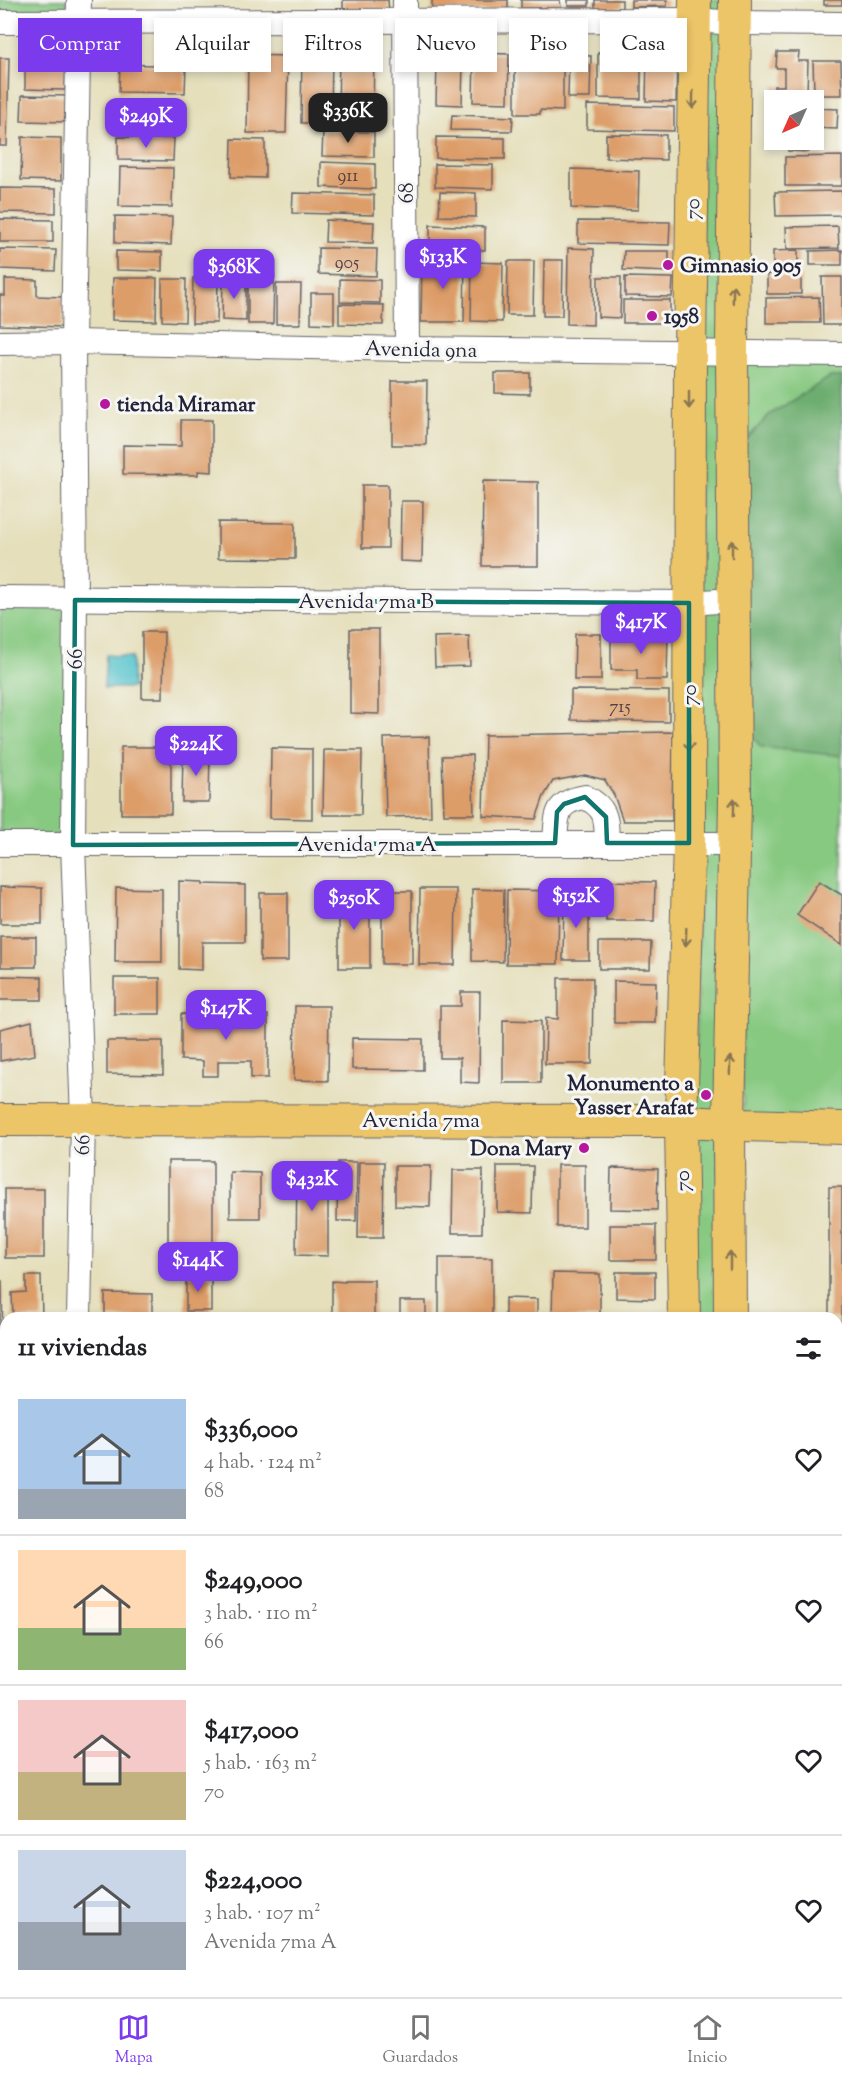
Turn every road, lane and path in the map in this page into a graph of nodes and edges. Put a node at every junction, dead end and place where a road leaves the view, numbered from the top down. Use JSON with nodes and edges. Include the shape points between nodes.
{"nodes":[{"id":1,"x":695,"y":10,"type":"edge"},
{"id":2,"x":79,"y":11,"type":"edge"},
{"id":3,"x":404,"y":11,"type":"edge"},
{"id":4,"x":735,"y":12,"type":"edge"},
{"id":5,"x":0,"y":22,"type":"edge"},
{"id":6,"x":842,"y":24,"type":"edge"},
{"id":7,"x":73,"y":342,"type":"junction"},
{"id":8,"x":0,"y":343,"type":"edge"},
{"id":9,"x":407,"y":350,"type":"junction"},
{"id":10,"x":690,"y":352,"type":"junction"},
{"id":11,"x":732,"y":352,"type":"junction"},
{"id":12,"x":842,"y":354,"type":"edge"},
{"id":13,"x":0,"y":598,"type":"edge"},
{"id":14,"x":75,"y":600,"type":"junction"},
{"id":15,"x":732,"y":600,"type":"junction"},
{"id":16,"x":689,"y":603,"type":"junction"},
{"id":17,"x":555,"y":843,"type":"junction"},
{"id":18,"x":607,"y":843,"type":"junction"},
{"id":19,"x":689,"y":843,"type":"junction"},
{"id":20,"x":0,"y":844,"type":"edge"},
{"id":21,"x":734,"y":844,"type":"junction"},
{"id":22,"x":74,"y":845,"type":"junction"},
{"id":23,"x":0,"y":1120,"type":"edge"},
{"id":24,"x":83,"y":1120,"type":"junction"},
{"id":25,"x":681,"y":1122,"type":"junction"},
{"id":26,"x":729,"y":1125,"type":"junction"},
{"id":27,"x":842,"y":1128,"type":"edge"},
{"id":28,"x":79,"y":1312,"type":"edge"},
{"id":29,"x":684,"y":1312,"type":"edge"},
{"id":30,"x":730,"y":1312,"type":"edge"}],
"edges":[{"from":1,"to":3,"type":"street"},
{"from":1,"to":4,"type":"street"},
{"from":1,"to":10,"type":"main road","name":"70","one_way":true},
{"from":2,"to":3,"type":"street"},
{"from":2,"to":5,"type":"street"},
{"from":2,"to":7,"type":"street","name":"66"},
{"from":3,"to":9,"type":"street","name":"68"},
{"from":4,"to":6,"type":"street"},
{"from":11,"to":4,"type":"main road","name":"70","one_way":true},
{"from":7,"to":8,"type":"street","name":"Avenida 9na"},
{"from":7,"to":9,"type":"street","name":"Avenida 9na"},
{"from":7,"to":14,"type":"street","name":"66"},
{"from":9,"to":10,"type":"street","name":"Avenida 9na"},
{"from":10,"to":11,"type":"street","name":"Avenida 9na"},
{"from":10,"to":16,"type":"main road","name":"70","one_way":true},
{"from":11,"to":12,"type":"street","name":"Avenida 9na"},
{"from":15,"to":11,"type":"main road","name":"70","one_way":true},
{"from":13,"to":14,"type":"street","name":"Avenida 7ma B"},
{"from":14,"to":16,"type":"street","name":"Avenida 7ma B"},
{"from":14,"to":22,"type":"street","name":"66"},
{"from":15,"to":16,"type":"street","name":"Avenida 7ma B"},
{"from":21,"to":15,"type":"main road","name":"70","one_way":true},
{"from":16,"to":19,"type":"main road","name":"70","one_way":true},
{"from":17,"to":18,"type":"street","name":"Avenida 7ma A"},
{"from":17,"to":18,"type":"street","via":[[557,812],[564,804],[585,796],[606,818]]},
{"from":17,"to":22,"type":"street","name":"Avenida 7ma A"},
{"from":18,"to":19,"type":"street","name":"Avenida 7ma A"},
{"from":19,"to":21,"type":"street","name":"Avenida 7ma A"},
{"from":19,"to":25,"type":"main road","name":"70","one_way":true},
{"from":20,"to":22,"type":"street","name":"Avenida 7ma A"},
{"from":26,"to":21,"type":"main road","name":"70","one_way":true},
{"from":22,"to":24,"type":"street","name":"66"},
{"from":23,"to":24,"type":"main road","name":"Avenida 7ma"},
{"from":24,"to":25,"type":"main road","name":"Avenida 7ma"},
{"from":24,"to":28,"type":"street","name":"66"},
{"from":25,"to":26,"type":"main road","name":"Avenida 7ma"},
{"from":25,"to":29,"type":"main road","name":"70"},
{"from":26,"to":27,"type":"main road","name":"Avenida 7ma"},
{"from":30,"to":26,"type":"main road","name":"70","one_way":true}]}
